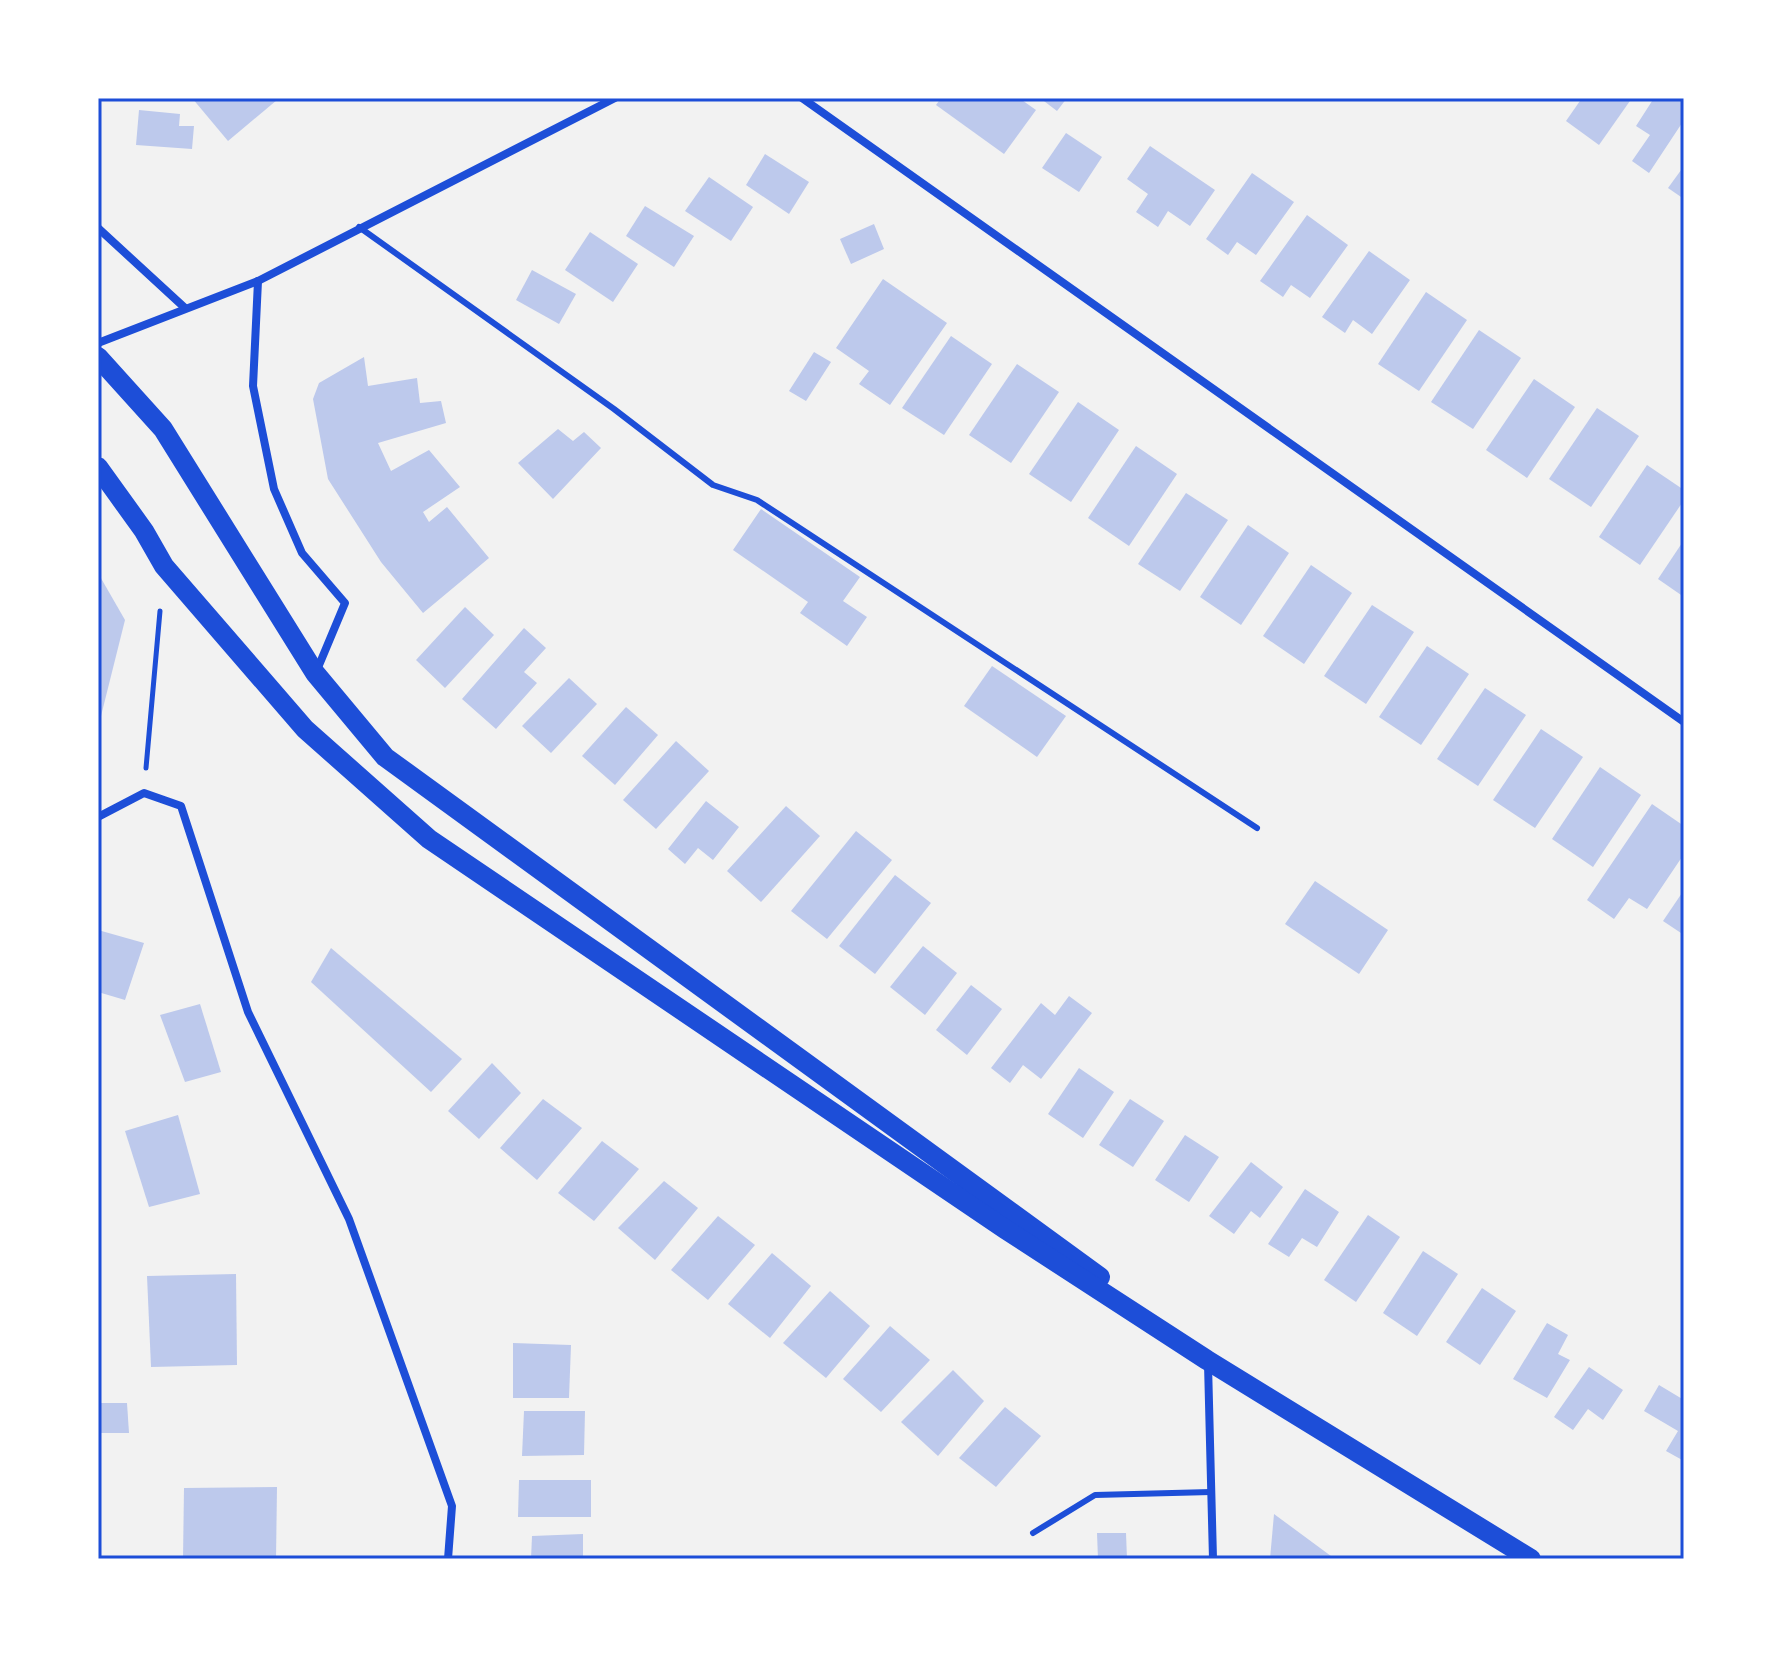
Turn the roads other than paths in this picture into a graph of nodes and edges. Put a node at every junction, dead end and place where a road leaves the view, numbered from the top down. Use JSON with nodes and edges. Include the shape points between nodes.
{"nodes":[{"id":1,"x":615,"y":98,"type":"edge"},
{"id":2,"x":802,"y":98,"type":"edge"},
{"id":3,"x":359,"y":227,"type":"junction"},
{"id":4,"x":98,"y":228,"type":"edge"},
{"id":5,"x":258,"y":281,"type":"junction"},
{"id":6,"x":185,"y":308,"type":"junction"},
{"id":7,"x":98,"y":343,"type":"edge"},
{"id":8,"x":98,"y":357,"type":"edge"},
{"id":9,"x":98,"y":467,"type":"edge"},
{"id":10,"x":315,"y":673,"type":"junction"},
{"id":11,"x":1684,"y":722,"type":"edge"},
{"id":12,"x":98,"y":817,"type":"edge"},
{"id":13,"x":1257,"y":828,"type":"dead end"},
{"id":14,"x":1207,"y":1360,"type":"junction"},
{"id":15,"x":1211,"y":1492,"type":"junction"},
{"id":16,"x":1033,"y":1533,"type":"dead end"},
{"id":17,"x":448,"y":1559,"type":"edge"},
{"id":18,"x":1213,"y":1559,"type":"edge"},
{"id":19,"x":1531,"y":1559,"type":"edge"}],
"edges":[{"from":1,"to":3,"type":"street"},
{"from":2,"to":11,"type":"street"},
{"from":3,"to":5,"type":"street"},
{"from":3,"to":13,"type":"lane","via":[[713,485],[757,500]]},
{"from":4,"to":6,"type":"street"},
{"from":5,"to":6,"type":"street"},
{"from":5,"to":10,"type":"street","via":[[253,386],[274,489],[302,553],[345,603]]},
{"from":6,"to":7,"type":"street"},
{"from":8,"to":10,"type":"main road","via":[[163,429]]},
{"from":9,"to":14,"type":"main road","via":[[164,566],[305,729],[429,839],[992,1221]]},
{"from":10,"to":14,"type":"main road","via":[[385,757],[1071,1254]]},
{"from":12,"to":17,"type":"street","via":[[144,793],[181,806],[248,1012],[349,1219],[452,1506]]},
{"from":14,"to":15,"type":"street"},
{"from":14,"to":19,"type":"main road"},
{"from":15,"to":16,"type":"lane","via":[[1095,1495]]},
{"from":15,"to":18,"type":"street"}]}
